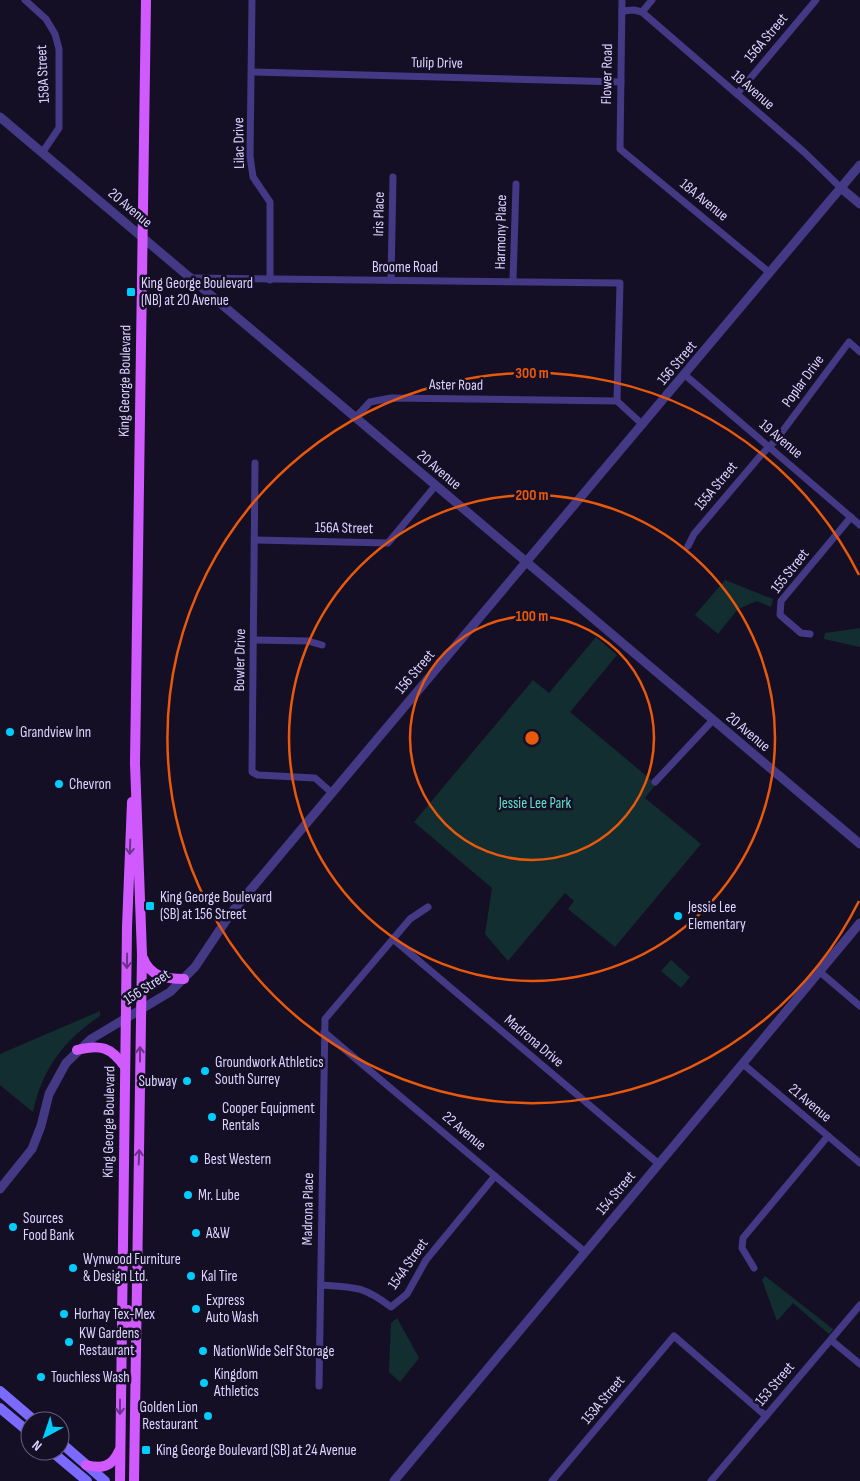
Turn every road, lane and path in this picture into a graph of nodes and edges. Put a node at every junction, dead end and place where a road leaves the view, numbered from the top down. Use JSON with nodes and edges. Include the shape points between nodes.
{"nodes":[{"id":1,"x":24,"y":0,"type":"edge"},
{"id":2,"x":146,"y":0,"type":"edge"},
{"id":3,"x":252,"y":0,"type":"edge"},
{"id":4,"x":622,"y":0,"type":"edge"},
{"id":5,"x":652,"y":0,"type":"edge"},
{"id":6,"x":816,"y":0,"type":"edge"},
{"id":7,"x":622,"y":11,"type":"junction"},
{"id":8,"x":642,"y":12,"type":"junction"},
{"id":9,"x":252,"y":72,"type":"junction"},
{"id":10,"x":621,"y":82,"type":"junction"},
{"id":11,"x":737,"y":94,"type":"junction"},
{"id":12,"x":0,"y":117,"type":"edge"},
{"id":13,"x":620,"y":149,"type":"joint"},
{"id":14,"x":42,"y":153,"type":"junction"},
{"id":15,"x":860,"y":165,"type":"edge"},
{"id":16,"x":393,"y":177,"type":"dead end"},
{"id":17,"x":516,"y":184,"type":"dead end"},
{"id":18,"x":841,"y":188,"type":"junction"},
{"id":19,"x":860,"y":204,"type":"edge"},
{"id":20,"x":143,"y":238,"type":"junction"},
{"id":21,"x":770,"y":273,"type":"junction"},
{"id":22,"x":191,"y":278,"type":"junction"},
{"id":23,"x":270,"y":280,"type":"junction"},
{"id":24,"x":391,"y":280,"type":"junction"},
{"id":25,"x":513,"y":280,"type":"junction"},
{"id":26,"x":860,"y":352,"type":"edge"},
{"id":27,"x":685,"y":375,"type":"junction"},
{"id":28,"x":617,"y":401,"type":"junction"},
{"id":29,"x":356,"y":417,"type":"junction"},
{"id":30,"x":643,"y":425,"type":"junction"},
{"id":31,"x":769,"y":447,"type":"junction"},
{"id":32,"x":255,"y":463,"type":"dead end"},
{"id":33,"x":436,"y":485,"type":"junction"},
{"id":34,"x":851,"y":517,"type":"junction"},
{"id":35,"x":860,"y":524,"type":"edge"},
{"id":36,"x":254,"y":540,"type":"junction"},
{"id":37,"x":688,"y":546,"type":"dead end"},
{"id":38,"x":526,"y":562,"type":"junction"},
{"id":39,"x":810,"y":634,"type":"dead end"},
{"id":40,"x":254,"y":640,"type":"junction"},
{"id":41,"x":322,"y":645,"type":"dead end"},
{"id":42,"x":712,"y":720,"type":"junction"},
{"id":43,"x":135,"y":763,"type":"junction"},
{"id":44,"x":655,"y":782,"type":"dead end"},
{"id":45,"x":332,"y":793,"type":"junction"},
{"id":46,"x":860,"y":844,"type":"edge"},
{"id":47,"x":428,"y":907,"type":"dead end"},
{"id":48,"x":860,"y":923,"type":"edge"},
{"id":49,"x":393,"y":939,"type":"junction"},
{"id":50,"x":142,"y":955,"type":"junction"},
{"id":51,"x":820,"y":972,"type":"junction"},
{"id":52,"x":184,"y":979,"type":"junction"},
{"id":53,"x":860,"y":1006,"type":"edge"},
{"id":54,"x":140,"y":1010,"type":"junction"},
{"id":55,"x":126,"y":1017,"type":"junction"},
{"id":56,"x":324,"y":1032,"type":"junction"},
{"id":57,"x":77,"y":1050,"type":"junction"},
{"id":58,"x":743,"y":1064,"type":"junction"},
{"id":59,"x":125,"y":1067,"type":"junction"},
{"id":60,"x":828,"y":1136,"type":"junction"},
{"id":61,"x":860,"y":1163,"type":"edge"},
{"id":62,"x":658,"y":1164,"type":"junction"},
{"id":63,"x":124,"y":1170,"type":"junction"},
{"id":64,"x":495,"y":1176,"type":"junction"},
{"id":65,"x":0,"y":1189,"type":"edge"},
{"id":66,"x":138,"y":1223,"type":"junction"},
{"id":67,"x":586,"y":1252,"type":"junction"},
{"id":68,"x":123,"y":1267,"type":"junction"},
{"id":69,"x":754,"y":1268,"type":"dead end"},
{"id":70,"x":321,"y":1286,"type":"junction"},
{"id":71,"x":860,"y":1306,"type":"edge"},
{"id":72,"x":136,"y":1333,"type":"junction"},
{"id":73,"x":831,"y":1340,"type":"junction"},
{"id":74,"x":860,"y":1364,"type":"edge"},
{"id":75,"x":319,"y":1386,"type":"dead end"},
{"id":76,"x":0,"y":1391,"type":"edge"},
{"id":77,"x":0,"y":1408,"type":"edge"},
{"id":78,"x":23,"y":1411,"type":"edge"},
{"id":79,"x":766,"y":1416,"type":"junction"},
{"id":80,"x":20,"y":1425,"type":"edge"},
{"id":81,"x":120,"y":1448,"type":"junction"},
{"id":82,"x":70,"y":1451,"type":"edge"},
{"id":83,"x":63,"y":1461,"type":"edge"},
{"id":84,"x":86,"y":1465,"type":"junction"},
{"id":85,"x":87,"y":1481,"type":"edge"},
{"id":86,"x":106,"y":1481,"type":"edge"},
{"id":87,"x":120,"y":1481,"type":"edge"},
{"id":88,"x":134,"y":1481,"type":"edge"},
{"id":89,"x":394,"y":1481,"type":"edge"},
{"id":90,"x":552,"y":1481,"type":"edge"},
{"id":91,"x":711,"y":1481,"type":"edge"}],
"edges":[{"from":1,"to":14,"type":"street","name":"158A Street","via":[[46,19],[59,49],[59,128]]},
{"from":2,"to":20,"type":"main road","name":"King George Boulevard"},
{"from":3,"to":9,"type":"street","name":"Lilac Drive"},
{"from":4,"to":7,"type":"street","name":"Flower Road"},
{"from":5,"to":8,"type":"street"},
{"from":6,"to":11,"type":"street","name":"156A Street"},
{"from":7,"to":8,"type":"street"},
{"from":7,"to":10,"type":"street","name":"Flower Road"},
{"from":8,"to":11,"type":"street","name":"18 Avenue"},
{"from":9,"to":10,"type":"street","name":"Tulip Drive"},
{"from":9,"to":23,"type":"street","name":"Lilac Drive","via":[[250,156],[253,177],[270,202]]},
{"from":10,"to":13,"type":"street","name":"Flower Road"},
{"from":11,"to":18,"type":"street","name":"18 Avenue"},
{"from":12,"to":14,"type":"street","name":"20 Avenue"},
{"from":13,"to":21,"type":"street","name":"18A Avenue"},
{"from":14,"to":20,"type":"street","name":"20 Avenue"},
{"from":15,"to":18,"type":"street","name":"156 Street"},
{"from":16,"to":24,"type":"street","name":"Iris Place"},
{"from":17,"to":25,"type":"street","name":"Harmony Place"},
{"from":18,"to":19,"type":"street","name":"18 Avenue"},
{"from":18,"to":21,"type":"street","name":"156 Street"},
{"from":20,"to":22,"type":"street","name":"20 Avenue"},
{"from":20,"to":43,"type":"main road","name":"King George Boulevard"},
{"from":21,"to":27,"type":"street","name":"156 Street"},
{"from":22,"to":23,"type":"street","name":"Broome Road"},
{"from":22,"to":29,"type":"street","name":"20 Avenue"},
{"from":23,"to":24,"type":"street","name":"Broome Road"},
{"from":24,"to":25,"type":"street","name":"Broome Road"},
{"from":25,"to":28,"type":"street","name":"Broome Road","via":[[620,282]]},
{"from":26,"to":31,"type":"street","name":"Poplar Drive","via":[[849,342]]},
{"from":27,"to":30,"type":"street","name":"156 Street"},
{"from":27,"to":31,"type":"street","name":"19 Avenue"},
{"from":28,"to":29,"type":"street","name":"Aster Road","via":[[391,398],[370,402]]},
{"from":28,"to":30,"type":"street"},
{"from":29,"to":33,"type":"street","name":"20 Avenue"},
{"from":30,"to":38,"type":"street","name":"156 Street"},
{"from":31,"to":34,"type":"street","name":"19 Avenue"},
{"from":31,"to":37,"type":"street","name":"155A Street","via":[[694,534]]},
{"from":32,"to":36,"type":"street","name":"Bowler Drive"},
{"from":33,"to":36,"type":"street","name":"156A Street","via":[[388,543]]},
{"from":33,"to":38,"type":"street","name":"20 Avenue"},
{"from":34,"to":35,"type":"street","name":"19 Avenue"},
{"from":34,"to":39,"type":"street","name":"155 Street","via":[[780,601],[780,615],[801,634]]},
{"from":36,"to":40,"type":"street","name":"Bowler Drive"},
{"from":38,"to":42,"type":"street","name":"20 Avenue"},
{"from":38,"to":45,"type":"street","name":"156 Street"},
{"from":40,"to":41,"type":"street","via":[[308,641]]},
{"from":40,"to":45,"type":"street","name":"Bowler Drive","via":[[252,772],[258,776],[315,778]]},
{"from":42,"to":44,"type":"street"},
{"from":42,"to":46,"type":"street","name":"20 Avenue"},
{"from":43,"to":50,"type":"main road","name":"King George Boulevard"},
{"from":43,"to":55,"type":"main road","name":"King George Boulevard","one_way":true},
{"from":45,"to":52,"type":"street","name":"156 Street","via":[[231,913]]},
{"from":47,"to":49,"type":"street","via":[[410,919]]},
{"from":48,"to":51,"type":"street","name":"154 Street"},
{"from":49,"to":56,"type":"street","via":[[325,1019]]},
{"from":49,"to":62,"type":"street","name":"Madrona Drive"},
{"from":50,"to":52,"type":"main road","via":[[148,969],[159,976]]},
{"from":50,"to":54,"type":"main road","name":"King George Boulevard"},
{"from":51,"to":53,"type":"street"},
{"from":51,"to":58,"type":"street","name":"154 Street"},
{"from":52,"to":54,"type":"street","name":"156 Street","via":[[170,992]]},
{"from":54,"to":55,"type":"street","name":"156 Street"},
{"from":66,"to":54,"type":"main road","name":"King George Boulevard","one_way":true},
{"from":55,"to":57,"type":"street","name":"156 Street"},
{"from":55,"to":59,"type":"main road","name":"King George Boulevard"},
{"from":56,"to":64,"type":"street","name":"22 Avenue"},
{"from":56,"to":70,"type":"street","name":"Madrona Place"},
{"from":57,"to":59,"type":"main road","via":[[93,1046],[110,1050]]},
{"from":57,"to":65,"type":"street","name":"156 Street","via":[[52,1088],[32,1148]]},
{"from":58,"to":60,"type":"street","name":"21 Avenue"},
{"from":58,"to":62,"type":"street","name":"154 Street"},
{"from":59,"to":63,"type":"main road","name":"King George Boulevard"},
{"from":60,"to":61,"type":"street","name":"21 Avenue"},
{"from":60,"to":69,"type":"street","via":[[743,1238],[742,1248]]},
{"from":62,"to":67,"type":"street","name":"154 Street"},
{"from":63,"to":66,"type":"main road","via":[[131,1178],[132,1210]]},
{"from":63,"to":68,"type":"main road","name":"King George Boulevard"},
{"from":64,"to":67,"type":"street","name":"22 Avenue"},
{"from":64,"to":70,"type":"street","name":"154A Street","via":[[426,1260],[407,1294],[391,1307],[356,1287]]},
{"from":66,"to":72,"type":"main road","name":"King George Boulevard"},
{"from":67,"to":89,"type":"street","name":"154 Street"},
{"from":68,"to":72,"type":"main road","via":[[129,1327]]},
{"from":68,"to":81,"type":"main road","name":"King George Boulevard","one_way":true},
{"from":70,"to":75,"type":"street","name":"Madrona Place"},
{"from":71,"to":73,"type":"street","name":"153 Street"},
{"from":72,"to":88,"type":"main road","name":"King George Boulevard"},
{"from":73,"to":74,"type":"street"},
{"from":73,"to":79,"type":"street","name":"153 Street"},
{"from":76,"to":78,"type":"main road"},
{"from":77,"to":80,"type":"main road"},
{"from":79,"to":90,"type":"street","name":"153A Street","via":[[674,1336]]},
{"from":79,"to":91,"type":"street","name":"153 Street"},
{"from":81,"to":84,"type":"main road","via":[[107,1466]]},
{"from":81,"to":87,"type":"main road","name":"King George Boulevard"},
{"from":82,"to":84,"type":"main road"},
{"from":83,"to":85,"type":"main road"},
{"from":84,"to":86,"type":"main road"}]}
